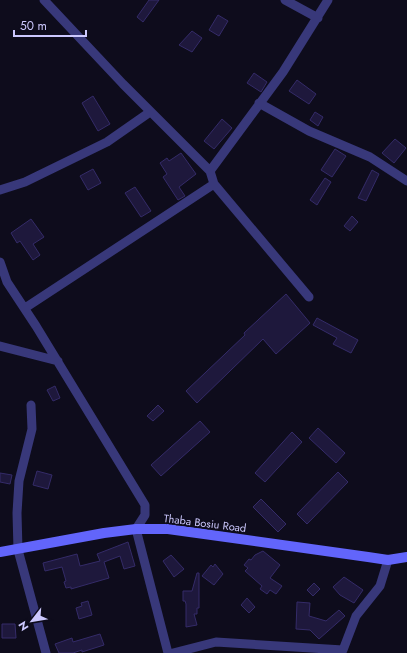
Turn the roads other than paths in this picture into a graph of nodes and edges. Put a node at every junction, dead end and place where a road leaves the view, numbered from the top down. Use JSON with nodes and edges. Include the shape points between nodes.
{"nodes":[{"id":1,"x":44,"y":0,"type":"edge"},
{"id":2,"x":285,"y":0,"type":"edge"},
{"id":3,"x":328,"y":0,"type":"edge"},
{"id":4,"x":318,"y":18,"type":"junction"},
{"id":5,"x":259,"y":102,"type":"junction"},
{"id":6,"x":150,"y":112,"type":"junction"},
{"id":7,"x":210,"y":171,"type":"junction"},
{"id":8,"x":407,"y":180,"type":"edge"},
{"id":9,"x":214,"y":184,"type":"junction"},
{"id":10,"x":0,"y":190,"type":"edge"},
{"id":11,"x":0,"y":262,"type":"edge"},
{"id":12,"x":309,"y":297,"type":"dead end"},
{"id":13,"x":25,"y":308,"type":"junction"},
{"id":14,"x":0,"y":346,"type":"edge"},
{"id":15,"x":58,"y":362,"type":"junction"},
{"id":16,"x":31,"y":405,"type":"dead end"},
{"id":17,"x":136,"y":529,"type":"junction"},
{"id":18,"x":18,"y":550,"type":"junction"},
{"id":19,"x":0,"y":552,"type":"edge"},
{"id":20,"x":407,"y":557,"type":"edge"},
{"id":21,"x":388,"y":560,"type":"junction"},
{"id":22,"x":284,"y":649,"type":"edge"},
{"id":23,"x":46,"y":653,"type":"edge"},
{"id":24,"x":168,"y":653,"type":"edge"},
{"id":25,"x":173,"y":653,"type":"edge"}],
"edges":[{"from":1,"to":6,"type":"street"},
{"from":2,"to":4,"type":"street"},
{"from":3,"to":4,"type":"street"},
{"from":4,"to":5,"type":"street","via":[[283,72]]},
{"from":5,"to":7,"type":"street"},
{"from":5,"to":8,"type":"street","via":[[310,131],[370,157]]},
{"from":6,"to":7,"type":"street"},
{"from":6,"to":10,"type":"street","via":[[107,142],[25,182]]},
{"from":7,"to":9,"type":"street"},
{"from":9,"to":12,"type":"street"},
{"from":9,"to":13,"type":"street"},
{"from":11,"to":13,"type":"street","via":[[7,282]]},
{"from":13,"to":15,"type":"street"},
{"from":14,"to":15,"type":"street"},
{"from":15,"to":17,"type":"street","via":[[145,505],[145,515]]},
{"from":16,"to":18,"type":"street","via":[[32,429],[20,482],[17,513]]},
{"from":17,"to":18,"type":"street","name":"Thaba Bosiu Road","via":[[67,539]]},
{"from":17,"to":21,"type":"street","name":"Thaba Bosiu Road","via":[[190,531]]},
{"from":17,"to":24,"type":"street"},
{"from":18,"to":19,"type":"street","name":"Thaba Bosiu Road"},
{"from":18,"to":23,"type":"street"},
{"from":20,"to":21,"type":"street","name":"Thaba Bosiu Road"},
{"from":21,"to":22,"type":"street","via":[[380,586],[356,616],[343,650]]},
{"from":22,"to":25,"type":"street","via":[[216,642]]}]}
